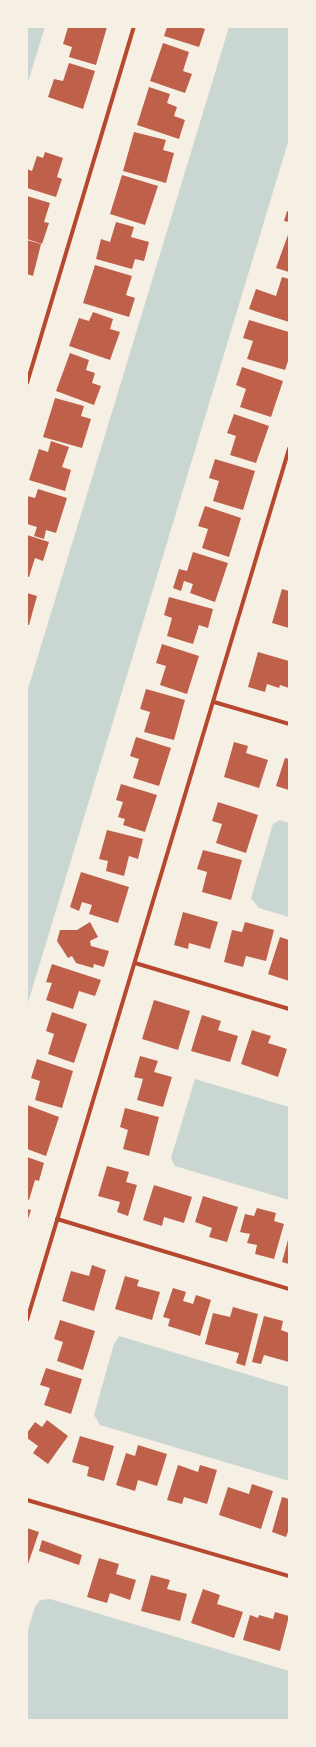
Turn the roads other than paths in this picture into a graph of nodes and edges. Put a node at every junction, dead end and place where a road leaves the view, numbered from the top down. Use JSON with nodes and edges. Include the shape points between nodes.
{"nodes":[{"id":1,"x":134,"y":27,"type":"edge"},
{"id":2,"x":27,"y":383,"type":"edge"},
{"id":3,"x":289,"y":449,"type":"edge"},
{"id":4,"x":214,"y":702,"type":"junction"},
{"id":5,"x":289,"y":724,"type":"edge"},
{"id":6,"x":135,"y":963,"type":"junction"},
{"id":7,"x":289,"y":1009,"type":"edge"},
{"id":8,"x":57,"y":1219,"type":"junction"},
{"id":9,"x":289,"y":1289,"type":"edge"},
{"id":10,"x":27,"y":1320,"type":"edge"},
{"id":11,"x":27,"y":1500,"type":"edge"},
{"id":12,"x":289,"y":1576,"type":"edge"}],
"edges":[{"from":1,"to":2,"type":"street"},
{"from":3,"to":4,"type":"street"},
{"from":4,"to":5,"type":"street"},
{"from":4,"to":6,"type":"street"},
{"from":6,"to":7,"type":"street"},
{"from":6,"to":8,"type":"street"},
{"from":8,"to":9,"type":"street"},
{"from":8,"to":10,"type":"street"},
{"from":11,"to":12,"type":"street"}]}
